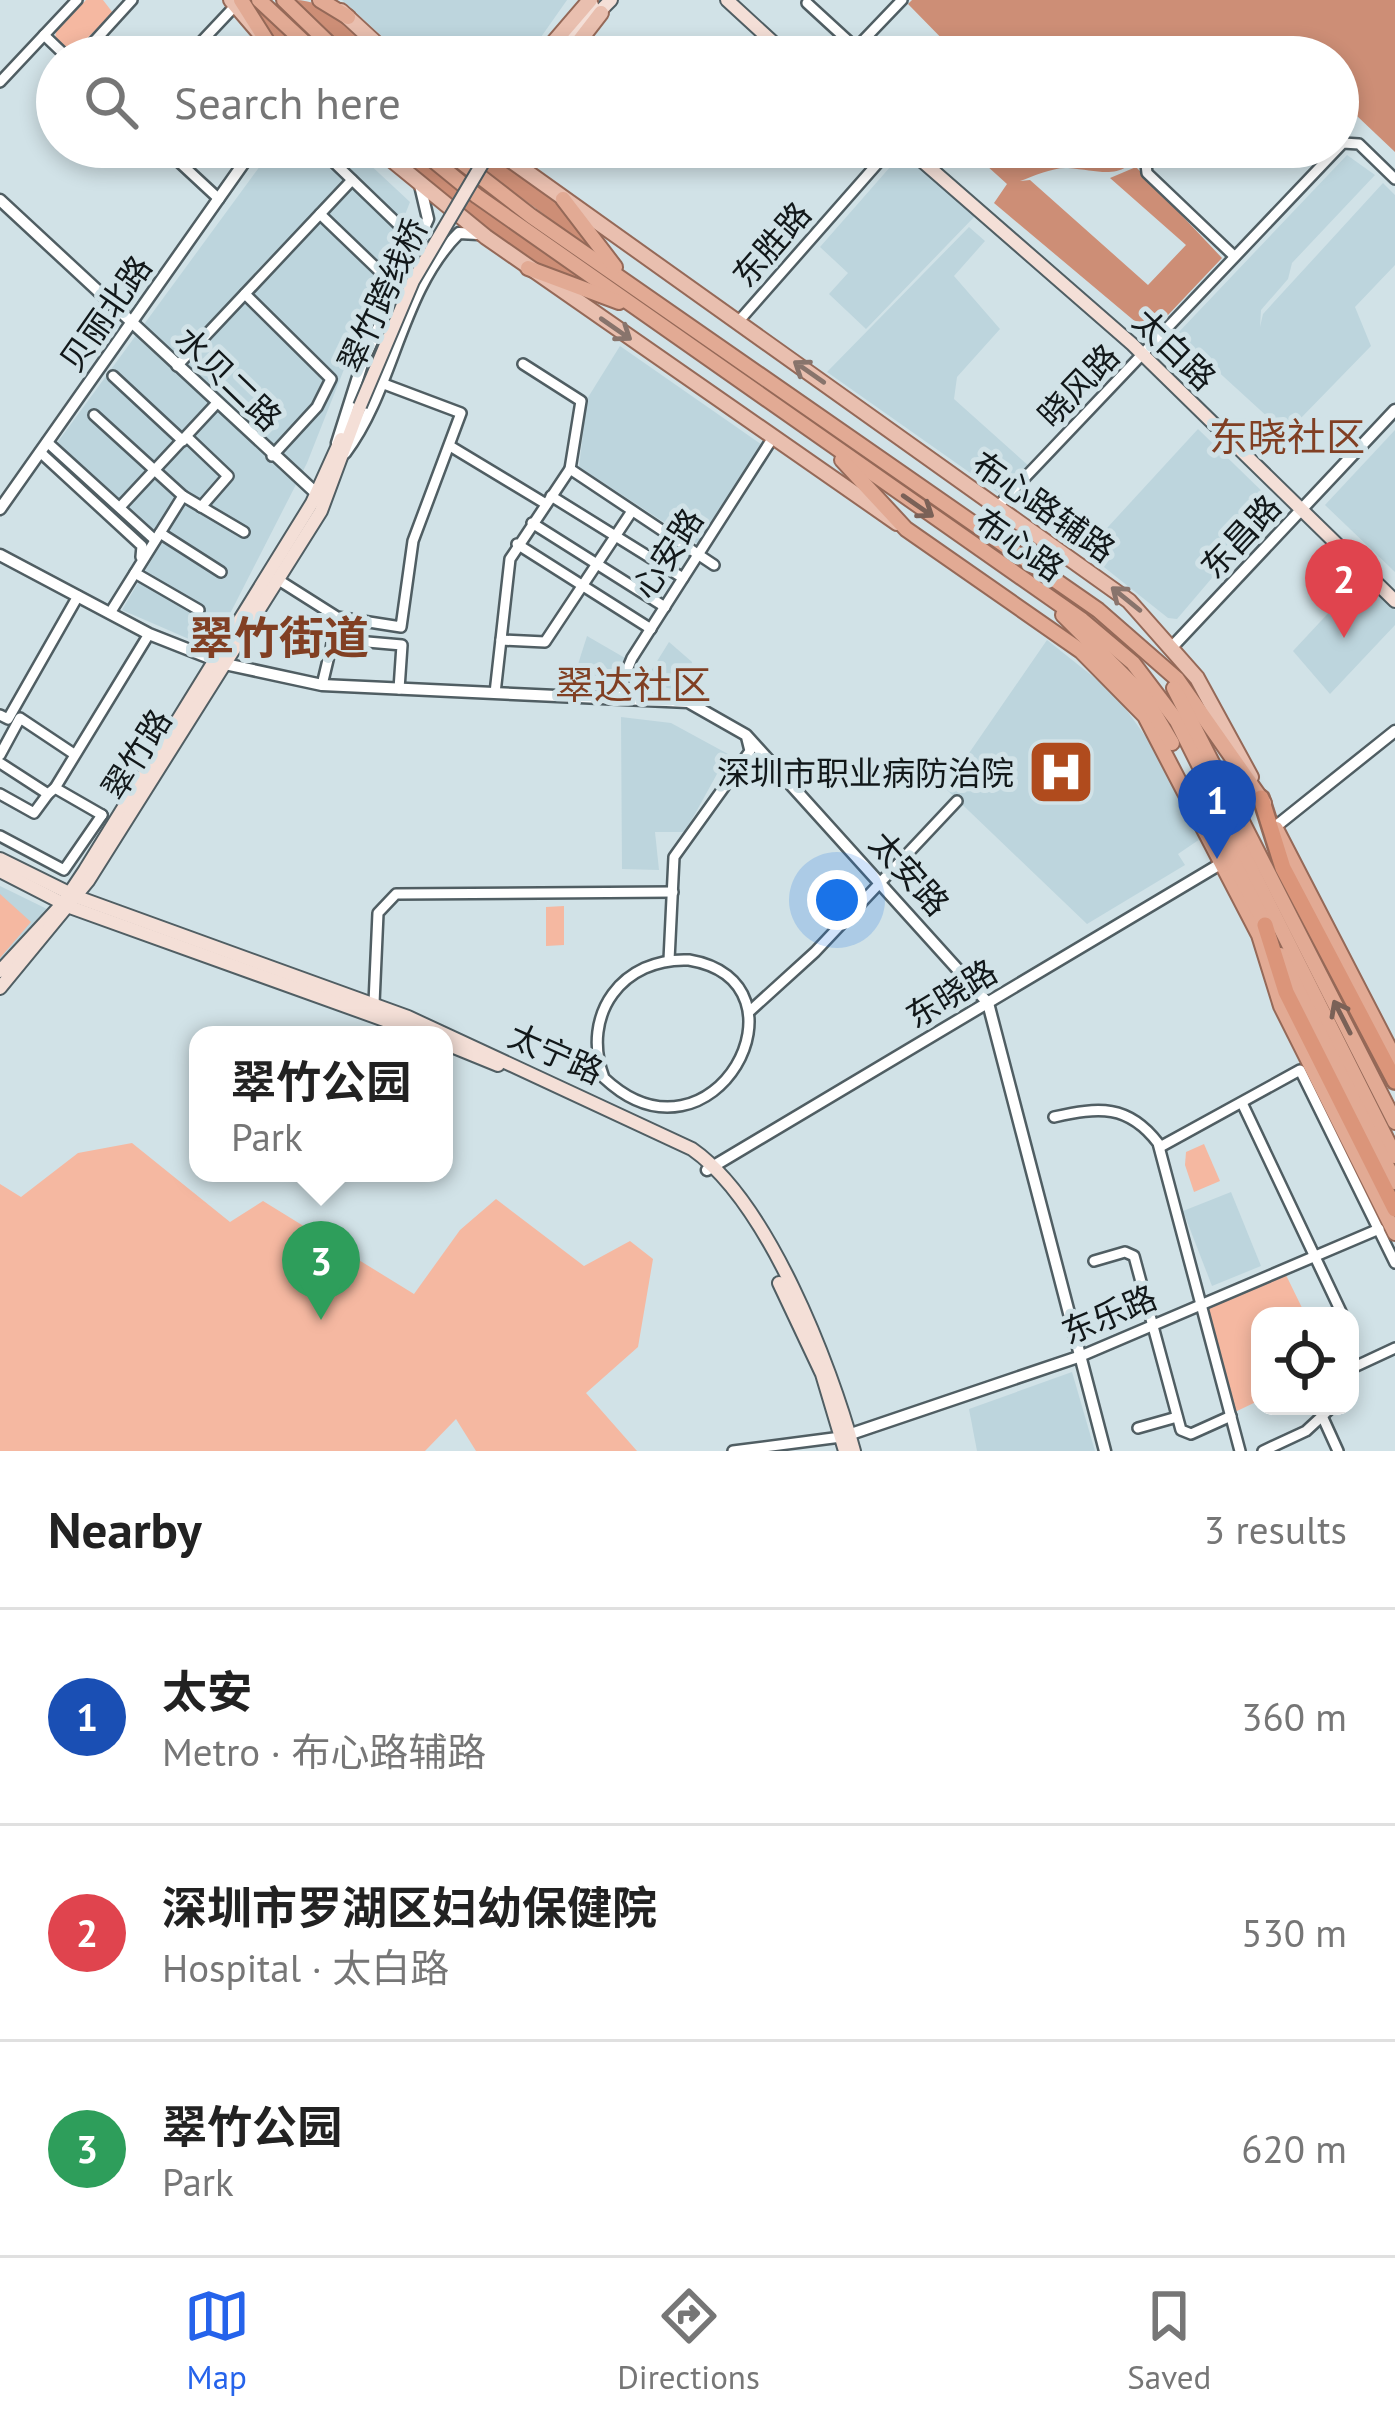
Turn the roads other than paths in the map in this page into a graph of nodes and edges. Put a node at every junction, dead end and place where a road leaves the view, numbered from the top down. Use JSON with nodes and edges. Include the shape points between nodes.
{"nodes":[{"id":1,"x":77,"y":0,"type":"edge"},
{"id":2,"x":111,"y":0,"type":"edge"},
{"id":3,"x":132,"y":0,"type":"edge"},
{"id":4,"x":259,"y":0,"type":"edge"},
{"id":5,"x":284,"y":0,"type":"edge"},
{"id":6,"x":323,"y":0,"type":"edge"},
{"id":7,"x":727,"y":0,"type":"edge"},
{"id":8,"x":737,"y":0,"type":"edge"},
{"id":9,"x":902,"y":0,"type":"edge"},
{"id":10,"x":236,"y":2,"type":"edge"},
{"id":11,"x":806,"y":3,"type":"dead end"},
{"id":12,"x":596,"y":8,"type":"edge"},
{"id":13,"x":122,"y":10,"type":"junction"},
{"id":14,"x":348,"y":17,"type":"joint"},
{"id":15,"x":44,"y":35,"type":"edge"},
{"id":16,"x":99,"y":36,"type":"edge"},
{"id":17,"x":206,"y":36,"type":"edge"},
{"id":18,"x":263,"y":36,"type":"edge"},
{"id":19,"x":298,"y":36,"type":"edge"},
{"id":20,"x":321,"y":36,"type":"edge"},
{"id":21,"x":368,"y":36,"type":"edge"},
{"id":22,"x":565,"y":36,"type":"edge"},
{"id":23,"x":575,"y":36,"type":"edge"},
{"id":24,"x":767,"y":36,"type":"edge"},
{"id":25,"x":776,"y":36,"type":"edge"},
{"id":26,"x":843,"y":36,"type":"edge"},
{"id":27,"x":868,"y":36,"type":"edge"},
{"id":28,"x":36,"y":44,"type":"edge"},
{"id":29,"x":0,"y":82,"type":"edge"},
{"id":30,"x":1359,"y":144,"type":"edge"},
{"id":31,"x":185,"y":168,"type":"edge"},
{"id":32,"x":241,"y":168,"type":"edge"},
{"id":33,"x":340,"y":168,"type":"edge"},
{"id":34,"x":400,"y":168,"type":"edge"},
{"id":35,"x":445,"y":168,"type":"edge"},
{"id":36,"x":471,"y":168,"type":"edge"},
{"id":37,"x":478,"y":168,"type":"edge"},
{"id":38,"x":521,"y":168,"type":"edge"},
{"id":39,"x":874,"y":168,"type":"edge"},
{"id":40,"x":931,"y":168,"type":"edge"},
{"id":41,"x":941,"y":168,"type":"edge"},
{"id":42,"x":1146,"y":168,"type":"edge"},
{"id":43,"x":1319,"y":168,"type":"edge"},
{"id":44,"x":1395,"y":179,"type":"edge"},
{"id":45,"x":352,"y":180,"type":"junction"},
{"id":46,"x":420,"y":185,"type":"junction"},
{"id":47,"x":562,"y":199,"type":"junction"},
{"id":48,"x":0,"y":200,"type":"edge"},
{"id":49,"x":219,"y":200,"type":"junction"},
{"id":50,"x":320,"y":214,"type":"junction"},
{"id":51,"x":400,"y":226,"type":"dead end"},
{"id":52,"x":422,"y":235,"type":"junction"},
{"id":53,"x":485,"y":237,"type":"junction"},
{"id":54,"x":1234,"y":256,"type":"junction"},
{"id":55,"x":440,"y":257,"type":"junction"},
{"id":56,"x":528,"y":268,"type":"junction"},
{"id":57,"x":395,"y":286,"type":"junction"},
{"id":58,"x":640,"y":292,"type":"junction"},
{"id":59,"x":245,"y":294,"type":"junction"},
{"id":60,"x":638,"y":310,"type":"junction"},
{"id":61,"x":132,"y":321,"type":"junction"},
{"id":62,"x":738,"y":322,"type":"junction"},
{"id":63,"x":1147,"y":352,"type":"junction"},
{"id":64,"x":524,"y":364,"type":"dead end"},
{"id":65,"x":177,"y":366,"type":"junction"},
{"id":66,"x":113,"y":376,"type":"dead end"},
{"id":67,"x":384,"y":384,"type":"junction"},
{"id":68,"x":216,"y":404,"type":"junction"},
{"id":69,"x":358,"y":405,"type":"joint"},
{"id":70,"x":1395,"y":410,"type":"edge"},
{"id":71,"x":94,"y":415,"type":"dead end"},
{"id":72,"x":185,"y":439,"type":"junction"},
{"id":73,"x":772,"y":439,"type":"junction"},
{"id":74,"x":822,"y":439,"type":"junction"},
{"id":75,"x":450,"y":446,"type":"junction"},
{"id":76,"x":44,"y":447,"type":"junction"},
{"id":77,"x":339,"y":455,"type":"junction"},
{"id":78,"x":272,"y":456,"type":"junction"},
{"id":79,"x":569,"y":470,"type":"junction"},
{"id":80,"x":155,"y":471,"type":"junction"},
{"id":81,"x":317,"y":494,"type":"junction"},
{"id":82,"x":183,"y":496,"type":"junction"},
{"id":83,"x":549,"y":500,"type":"junction"},
{"id":84,"x":998,"y":506,"type":"junction"},
{"id":85,"x":120,"y":507,"type":"junction"},
{"id":86,"x":201,"y":507,"type":"junction"},
{"id":87,"x":1303,"y":508,"type":"junction"},
{"id":88,"x":0,"y":509,"type":"edge"},
{"id":89,"x":632,"y":511,"type":"junction"},
{"id":90,"x":532,"y":523,"type":"junction"},
{"id":91,"x":906,"y":529,"type":"junction"},
{"id":92,"x":244,"y":532,"type":"dead end"},
{"id":93,"x":158,"y":536,"type":"junction"},
{"id":94,"x":616,"y":536,"type":"junction"},
{"id":95,"x":518,"y":544,"type":"junction"},
{"id":96,"x":698,"y":554,"type":"junction"},
{"id":97,"x":0,"y":555,"type":"edge"},
{"id":98,"x":597,"y":564,"type":"junction"},
{"id":99,"x":714,"y":565,"type":"dead end"},
{"id":100,"x":221,"y":572,"type":"dead end"},
{"id":101,"x":135,"y":573,"type":"junction"},
{"id":102,"x":683,"y":578,"type":"junction"},
{"id":103,"x":278,"y":579,"type":"junction"},
{"id":104,"x":582,"y":586,"type":"junction"},
{"id":105,"x":1038,"y":590,"type":"junction"},
{"id":106,"x":1395,"y":592,"type":"edge"},
{"id":107,"x":78,"y":596,"type":"junction"},
{"id":108,"x":1395,"y":601,"type":"edge"},
{"id":109,"x":665,"y":607,"type":"junction"},
{"id":110,"x":199,"y":610,"type":"dead end"},
{"id":111,"x":107,"y":612,"type":"junction"},
{"id":112,"x":651,"y":629,"type":"junction"},
{"id":113,"x":1125,"y":632,"type":"junction"},
{"id":114,"x":149,"y":634,"type":"junction"},
{"id":115,"x":501,"y":640,"type":"junction"},
{"id":116,"x":1173,"y":646,"type":"junction"},
{"id":117,"x":219,"y":662,"type":"junction"},
{"id":118,"x":322,"y":685,"type":"junction"},
{"id":119,"x":400,"y":689,"type":"junction"},
{"id":120,"x":495,"y":693,"type":"junction"},
{"id":121,"x":615,"y":699,"type":"junction"},
{"id":122,"x":0,"y":715,"type":"edge"},
{"id":123,"x":1395,"y":731,"type":"edge"},
{"id":124,"x":746,"y":735,"type":"junction"},
{"id":125,"x":74,"y":754,"type":"junction"},
{"id":126,"x":0,"y":759,"type":"edge"},
{"id":127,"x":51,"y":791,"type":"junction"},
{"id":128,"x":0,"y":794,"type":"edge"},
{"id":129,"x":1261,"y":798,"type":"junction"},
{"id":130,"x":957,"y":801,"type":"dead end"},
{"id":131,"x":108,"y":818,"type":"junction"},
{"id":132,"x":1275,"y":827,"type":"junction"},
{"id":133,"x":5,"y":838,"type":"edge"},
{"id":134,"x":1,"y":860,"type":"edge"},
{"id":135,"x":1222,"y":863,"type":"junction"},
{"id":136,"x":0,"y":871,"type":"edge"},
{"id":137,"x":16,"y":873,"type":"junction"},
{"id":138,"x":881,"y":880,"type":"junction"},
{"id":139,"x":673,"y":892,"type":"junction"},
{"id":140,"x":70,"y":900,"type":"junction"},
{"id":141,"x":1265,"y":925,"type":"junction"},
{"id":142,"x":669,"y":960,"type":"junction"},
{"id":143,"x":0,"y":971,"type":"edge"},
{"id":144,"x":0,"y":988,"type":"edge"},
{"id":145,"x":374,"y":1003,"type":"junction"},
{"id":146,"x":988,"y":1003,"type":"junction"},
{"id":147,"x":750,"y":1011,"type":"junction"},
{"id":148,"x":402,"y":1026,"type":"edge"},
{"id":149,"x":426,"y":1026,"type":"edge"},
{"id":150,"x":453,"y":1038,"type":"edge"},
{"id":151,"x":453,"y":1046,"type":"edge"},
{"id":152,"x":1395,"y":1058,"type":"edge"},
{"id":153,"x":1395,"y":1082,"type":"edge"},
{"id":154,"x":610,"y":1084,"type":"junction"},
{"id":155,"x":602,"y":1103,"type":"junction"},
{"id":156,"x":1243,"y":1105,"type":"junction"},
{"id":157,"x":1054,"y":1117,"type":"dead end"},
{"id":158,"x":1395,"y":1121,"type":"edge"},
{"id":159,"x":1160,"y":1147,"type":"junction"},
{"id":160,"x":1395,"y":1156,"type":"edge"},
{"id":161,"x":710,"y":1168,"type":"junction"},
{"id":162,"x":1395,"y":1182,"type":"edge"},
{"id":163,"x":1390,"y":1224,"type":"edge"},
{"id":164,"x":1317,"y":1257,"type":"junction"},
{"id":165,"x":1094,"y":1261,"type":"dead end"},
{"id":166,"x":1395,"y":1263,"type":"edge"},
{"id":167,"x":1202,"y":1305,"type":"junction"},
{"id":168,"x":1339,"y":1307,"type":"edge"},
{"id":169,"x":1153,"y":1325,"type":"junction"},
{"id":170,"x":1395,"y":1348,"type":"edge"},
{"id":171,"x":1081,"y":1356,"type":"junction"},
{"id":172,"x":1359,"y":1364,"type":"edge"},
{"id":173,"x":1325,"y":1415,"type":"edge"},
{"id":174,"x":1231,"y":1416,"type":"junction"},
{"id":175,"x":1177,"y":1418,"type":"junction"},
{"id":176,"x":1322,"y":1418,"type":"junction"},
{"id":177,"x":1138,"y":1428,"type":"dead end"},
{"id":178,"x":847,"y":1443,"type":"edge"},
{"id":179,"x":733,"y":1451,"type":"edge"},
{"id":180,"x":1105,"y":1451,"type":"edge"},
{"id":181,"x":1240,"y":1451,"type":"edge"},
{"id":182,"x":1263,"y":1451,"type":"edge"},
{"id":183,"x":1338,"y":1451,"type":"edge"}],
"edges":[{"from":1,"to":15,"type":"street"},
{"from":2,"to":13,"type":"street"},
{"from":3,"to":13,"type":"street"},
{"from":4,"to":19,"type":"highway"},
{"from":5,"to":20,"type":"highway"},
{"from":6,"to":14,"type":"highway"},
{"from":7,"to":24,"type":"main road"},
{"from":8,"to":25,"type":"main road"},
{"from":9,"to":27,"type":"street"},
{"from":10,"to":17,"type":"street"},
{"from":10,"to":18,"type":"highway"},
{"from":11,"to":26,"type":"street"},
{"from":12,"to":22,"type":"main road"},
{"from":12,"to":23,"type":"main road"},
{"from":13,"to":16,"type":"street"},
{"from":14,"to":21,"type":"main road"},
{"from":28,"to":29,"type":"street"},
{"from":30,"to":44,"type":"street","name":"晓风路"},
{"from":31,"to":49,"type":"street"},
{"from":32,"to":49,"type":"street","name":"贝丽北路"},
{"from":33,"to":45,"type":"street"},
{"from":34,"to":46,"type":"main road"},
{"from":35,"to":60,"type":"highway","name":"布心路"},
{"from":36,"to":58,"type":"highway","name":"布心路"},
{"from":37,"to":69,"type":"main road","name":"翠竹跨线桥","bridge":true,"via":[[413,281]]},
{"from":38,"to":47,"type":"main road","name":"布心路辅路"},
{"from":39,"to":62,"type":"street","name":"东胜路"},
{"from":40,"to":63,"type":"main road","name":"太白路"},
{"from":41,"to":63,"type":"main road","name":"太白路"},
{"from":42,"to":54,"type":"street"},
{"from":43,"to":54,"type":"street","name":"晓风路"},
{"from":45,"to":50,"type":"street"},
{"from":45,"to":51,"type":"street"},
{"from":46,"to":52,"type":"street","via":[[428,207]]},
{"from":46,"to":53,"type":"main road"},
{"from":47,"to":58,"type":"highway"},
{"from":47,"to":62,"type":"main road","name":"布心路辅路"},
{"from":48,"to":61,"type":"street","name":"水贝二路"},
{"from":49,"to":61,"type":"street","name":"贝丽北路"},
{"from":50,"to":57,"type":"street"},
{"from":50,"to":59,"type":"street"},
{"from":52,"to":55,"type":"street","via":[[443,231]]},
{"from":52,"to":57,"type":"street"},
{"from":53,"to":55,"type":"street","via":[[459,233]]},
{"from":53,"to":56,"type":"main road"},
{"from":54,"to":63,"type":"street","name":"晓风路"},
{"from":55,"to":67,"type":"street"},
{"from":56,"to":60,"type":"highway"},
{"from":56,"to":73,"type":"main road","one_way":true},
{"from":57,"to":77,"type":"street","via":[[346,401]]},
{"from":58,"to":113,"type":"highway","name":"布心路"},
{"from":59,"to":65,"type":"street"},
{"from":59,"to":78,"type":"street","via":[[331,379]]},
{"from":60,"to":74,"type":"highway","name":"布心路"},
{"from":61,"to":65,"type":"street","name":"水贝二路"},
{"from":61,"to":76,"type":"street","name":"贝丽北路"},
{"from":84,"to":62,"type":"main road","name":"布心路辅路","one_way":true},
{"from":63,"to":84,"type":"street","name":"晓风路"},
{"from":63,"to":87,"type":"main road","name":"太白路"},
{"from":64,"to":79,"type":"street","via":[[581,400]]},
{"from":65,"to":68,"type":"street","name":"水贝二路"},
{"from":66,"to":72,"type":"street"},
{"from":67,"to":75,"type":"street","via":[[461,413]]},
{"from":67,"to":77,"type":"street"},
{"from":68,"to":72,"type":"street"},
{"from":68,"to":78,"type":"street","name":"水贝二路"},
{"from":69,"to":77,"type":"main road","name":"翠竹路"},
{"from":70,"to":87,"type":"street","name":"东昌路"},
{"from":71,"to":80,"type":"street"},
{"from":72,"to":80,"type":"street"},
{"from":72,"to":86,"type":"street","via":[[228,476]]},
{"from":73,"to":91,"type":"main road"},
{"from":73,"to":96,"type":"street","name":"心安路"},
{"from":74,"to":91,"type":"highway"},
{"from":74,"to":105,"type":"highway","name":"布心路","one_way":true},
{"from":75,"to":83,"type":"street"},
{"from":75,"to":103,"type":"street","via":[[413,541],[401,627],[337,617]]},
{"from":76,"to":85,"type":"street"},
{"from":76,"to":88,"type":"street","name":"贝丽北路"},
{"from":76,"to":111,"type":"street","via":[[142,546]]},
{"from":77,"to":81,"type":"main road","name":"翠竹路"},
{"from":77,"to":103,"type":"main road","name":"翠竹路","via":[[321,511]]},
{"from":78,"to":81,"type":"street","name":"水贝二路"},
{"from":79,"to":83,"type":"street"},
{"from":79,"to":89,"type":"street"},
{"from":80,"to":82,"type":"street"},
{"from":80,"to":85,"type":"street"},
{"from":81,"to":117,"type":"main road","name":"翠竹路"},
{"from":82,"to":86,"type":"street"},
{"from":82,"to":93,"type":"street"},
{"from":83,"to":90,"type":"street"},
{"from":83,"to":94,"type":"street"},
{"from":116,"to":84,"type":"main road","name":"布心路辅路","one_way":true,"via":[[1129,601]]},
{"from":85,"to":93,"type":"street"},
{"from":86,"to":92,"type":"street"},
{"from":87,"to":106,"type":"main road","name":"太白路"},
{"from":87,"to":108,"type":"main road","name":"太白路"},
{"from":87,"to":116,"type":"street","name":"东昌路"},
{"from":89,"to":94,"type":"street"},
{"from":89,"to":96,"type":"street"},
{"from":90,"to":95,"type":"street"},
{"from":90,"to":98,"type":"street"},
{"from":91,"to":135,"type":"highway","via":[[1071,643],[1126,692],[1161,742]]},
{"from":93,"to":100,"type":"street"},
{"from":93,"to":101,"type":"street"},
{"from":94,"to":98,"type":"street"},
{"from":94,"to":102,"type":"street"},
{"from":95,"to":104,"type":"street"},
{"from":95,"to":115,"type":"street"},
{"from":96,"to":99,"type":"street"},
{"from":96,"to":102,"type":"street","name":"心安路"},
{"from":97,"to":107,"type":"street","name":"太安路"},
{"from":98,"to":104,"type":"street"},
{"from":98,"to":109,"type":"street"},
{"from":101,"to":110,"type":"street"},
{"from":101,"to":111,"type":"street"},
{"from":102,"to":109,"type":"street","name":"心安路"},
{"from":103,"to":117,"type":"main road","name":"翠竹路"},
{"from":104,"to":112,"type":"street"},
{"from":104,"to":115,"type":"street","via":[[545,641]]},
{"from":105,"to":141,"type":"highway","via":[[1152,706]]},
{"from":105,"to":160,"type":"highway","name":"布心路","via":[[1121,652],[1177,721]]},
{"from":107,"to":111,"type":"street","name":"太安路"},
{"from":107,"to":122,"type":"street","via":[[8,719]]},
{"from":109,"to":112,"type":"street","name":"心安路"},
{"from":111,"to":114,"type":"street","name":"太安路"},
{"from":112,"to":121,"type":"street","name":"心安路"},
{"from":113,"to":129,"type":"highway","name":"布心路","via":[[1177,680]]},
{"from":158,"to":113,"type":"highway","name":"布心路","one_way":true,"via":[[1185,706]]},
{"from":114,"to":117,"type":"street","name":"太安路"},
{"from":114,"to":125,"type":"street"},
{"from":115,"to":120,"type":"street"},
{"from":116,"to":129,"type":"main road","name":"布心路辅路"},
{"from":117,"to":118,"type":"street","name":"太安路"},
{"from":117,"to":131,"type":"main road","name":"翠竹路"},
{"from":117,"to":140,"type":"main road","name":"翠竹路"},
{"from":118,"to":119,"type":"street","name":"太安路"},
{"from":118,"to":119,"type":"street","via":[[333,639],[402,645]]},
{"from":119,"to":120,"type":"street","name":"太安路"},
{"from":120,"to":121,"type":"street","name":"太安路"},
{"from":121,"to":124,"type":"street","name":"太安路","via":[[688,702]]},
{"from":123,"to":132,"type":"street"},
{"from":124,"to":138,"type":"street","name":"太安路"},
{"from":124,"to":139,"type":"street","via":[[750,751],[674,857]]},
{"from":125,"to":126,"type":"street","via":[[20,718]]},
{"from":125,"to":127,"type":"street"},
{"from":126,"to":127,"type":"street"},
{"from":127,"to":128,"type":"street","via":[[34,813]]},
{"from":127,"to":131,"type":"street"},
{"from":129,"to":132,"type":"highway","name":"布心路辅路"},
{"from":129,"to":153,"type":"highway","via":[[1283,868]]},
{"from":130,"to":138,"type":"street"},
{"from":131,"to":133,"type":"street","via":[[70,869]]},
{"from":131,"to":140,"type":"main road","name":"翠竹路"},
{"from":132,"to":152,"type":"highway","name":"布心路辅路"},
{"from":133,"to":134,"type":"street"},
{"from":134,"to":137,"type":"main road"},
{"from":135,"to":146,"type":"street","name":"东晓路"},
{"from":135,"to":163,"type":"highway","via":[[1265,950],[1281,1006]]},
{"from":136,"to":137,"type":"main road"},
{"from":137,"to":140,"type":"main road"},
{"from":138,"to":146,"type":"street","name":"太安路"},
{"from":138,"to":147,"type":"street"},
{"from":139,"to":142,"type":"street"},
{"from":139,"to":145,"type":"street","via":[[396,894],[378,913]]},
{"from":140,"to":143,"type":"main road","name":"翠竹路"},
{"from":140,"to":144,"type":"main road","name":"翠竹路"},
{"from":140,"to":145,"type":"main road","name":"太宁路"},
{"from":140,"to":148,"type":"main road"},
{"from":141,"to":162,"type":"highway"},
{"from":141,"to":163,"type":"highway","via":[[1286,992]]},
{"from":142,"to":147,"type":"street","via":[[726,974],[743,989]]},
{"from":142,"to":154,"type":"street","via":[[636,968],[605,1007],[601,1069]]},
{"from":145,"to":149,"type":"main road","name":"太宁路"},
{"from":146,"to":161,"type":"street","name":"东晓路"},
{"from":146,"to":171,"type":"street","name":"太安路"},
{"from":147,"to":154,"type":"street","via":[[738,1061],[700,1103],[670,1108]]},
{"from":150,"to":155,"type":"main road","name":"太宁路"},
{"from":151,"to":161,"type":"main road","name":"太宁路"},
{"from":154,"to":155,"type":"street"},
{"from":155,"to":161,"type":"main road","name":"太宁路","via":[[692,1149]]},
{"from":156,"to":159,"type":"street"},
{"from":156,"to":163,"type":"street","via":[[1300,1070]]},
{"from":156,"to":164,"type":"street"},
{"from":157,"to":159,"type":"street","via":[[1127,1112]]},
{"from":159,"to":167,"type":"street"},
{"from":161,"to":178,"type":"main road","name":"太宁路","via":[[813,1328]]},
{"from":163,"to":164,"type":"street","name":"东乐路"},
{"from":163,"to":166,"type":"street"},
{"from":164,"to":167,"type":"street","name":"东乐路"},
{"from":164,"to":168,"type":"street"},
{"from":165,"to":169,"type":"street","via":[[1134,1256]]},
{"from":167,"to":169,"type":"street","name":"东乐路"},
{"from":167,"to":174,"type":"street"},
{"from":169,"to":171,"type":"street","name":"东乐路"},
{"from":169,"to":175,"type":"street"},
{"from":170,"to":172,"type":"street"},
{"from":171,"to":178,"type":"street","name":"东乐路"},
{"from":171,"to":180,"type":"street","name":"太安路"},
{"from":173,"to":176,"type":"street"},
{"from":174,"to":175,"type":"street","via":[[1187,1434]]},
{"from":174,"to":181,"type":"street"},
{"from":175,"to":177,"type":"street"},
{"from":176,"to":182,"type":"street"},
{"from":176,"to":183,"type":"street"},
{"from":178,"to":179,"type":"street"}]}
